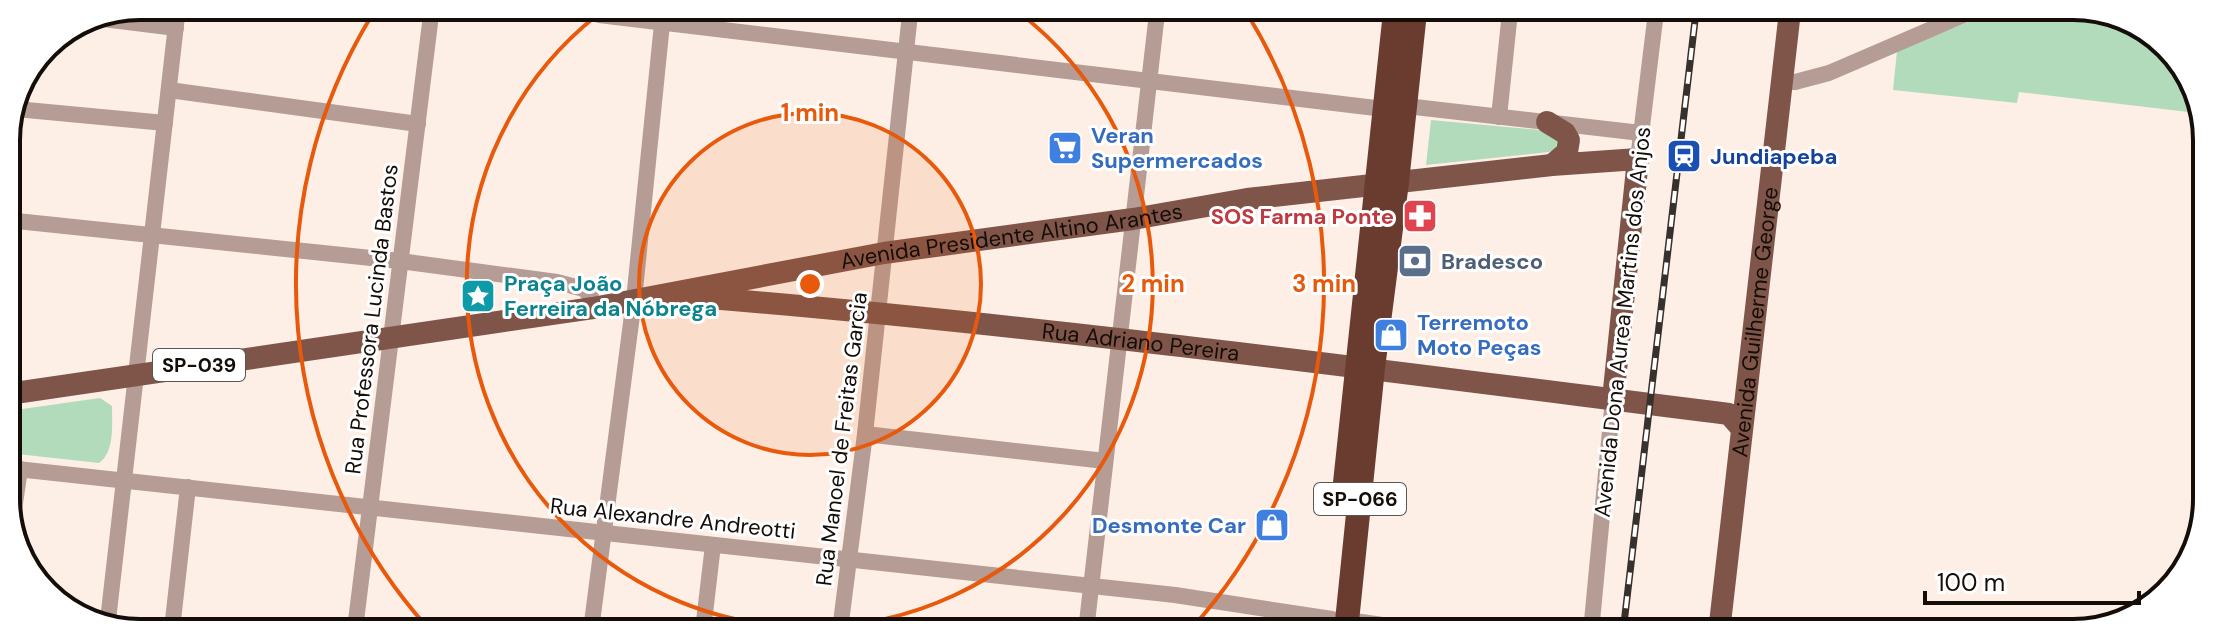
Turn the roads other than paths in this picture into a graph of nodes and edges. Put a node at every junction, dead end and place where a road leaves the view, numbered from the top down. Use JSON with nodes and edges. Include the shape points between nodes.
{"nodes":[{"id":1,"x":141,"y":20,"type":"edge"},
{"id":2,"x":430,"y":20,"type":"edge"},
{"id":3,"x":662,"y":20,"type":"edge"},
{"id":4,"x":677,"y":20,"type":"edge"},
{"id":5,"x":909,"y":20,"type":"edge"},
{"id":6,"x":1156,"y":20,"type":"edge"},
{"id":7,"x":1395,"y":20,"type":"edge"},
{"id":8,"x":1413,"y":20,"type":"edge"},
{"id":9,"x":1509,"y":20,"type":"edge"},
{"id":10,"x":1655,"y":20,"type":"edge"},
{"id":11,"x":1790,"y":20,"type":"edge"},
{"id":12,"x":1801,"y":20,"type":"edge"},
{"id":13,"x":1952,"y":20,"type":"edge"},
{"id":14,"x":177,"y":22,"type":"edge"},
{"id":15,"x":905,"y":51,"type":"junction"},
{"id":16,"x":1150,"y":81,"type":"junction"},
{"id":17,"x":1788,"y":82,"type":"junction"},
{"id":18,"x":169,"y":90,"type":"junction"},
{"id":19,"x":1395,"y":107,"type":"junction"},
{"id":20,"x":24,"y":110,"type":"edge"},
{"id":21,"x":1499,"y":117,"type":"junction"},
{"id":22,"x":1547,"y":122,"type":"junction"},
{"id":23,"x":165,"y":123,"type":"junction"},
{"id":24,"x":418,"y":124,"type":"junction"},
{"id":25,"x":1641,"y":133,"type":"junction"},
{"id":26,"x":1638,"y":159,"type":"junction"},
{"id":27,"x":1552,"y":165,"type":"junction"},
{"id":28,"x":1386,"y":183,"type":"junction"},
{"id":29,"x":1133,"y":219,"type":"junction"},
{"id":30,"x":20,"y":221,"type":"edge"},
{"id":31,"x":152,"y":236,"type":"junction"},
{"id":32,"x":884,"y":253,"type":"junction"},
{"id":33,"x":400,"y":261,"type":"junction"},
{"id":34,"x":668,"y":294,"type":"junction"},
{"id":35,"x":634,"y":300,"type":"junction"},
{"id":36,"x":593,"y":308,"type":"junction"},
{"id":37,"x":878,"y":312,"type":"junction"},
{"id":38,"x":390,"y":338,"type":"junction"},
{"id":39,"x":1120,"y":340,"type":"junction"},
{"id":40,"x":1365,"y":367,"type":"junction"},
{"id":41,"x":137,"y":374,"type":"junction"},
{"id":42,"x":20,"y":392,"type":"edge"},
{"id":43,"x":1613,"y":399,"type":"junction"},
{"id":44,"x":1739,"y":415,"type":"junction"},
{"id":45,"x":865,"y":434,"type":"junction"},
{"id":46,"x":1105,"y":461,"type":"junction"},
{"id":47,"x":20,"y":469,"type":"edge"},
{"id":48,"x":124,"y":480,"type":"junction"},
{"id":49,"x":188,"y":487,"type":"junction"},
{"id":50,"x":370,"y":507,"type":"junction"},
{"id":51,"x":602,"y":533,"type":"junction"},
{"id":52,"x":713,"y":545,"type":"junction"},
{"id":53,"x":849,"y":560,"type":"junction"},
{"id":54,"x":1091,"y":586,"type":"junction"},
{"id":55,"x":109,"y":615,"type":"edge"},
{"id":56,"x":173,"y":619,"type":"edge"},
{"id":57,"x":356,"y":619,"type":"edge"},
{"id":58,"x":592,"y":619,"type":"edge"},
{"id":59,"x":704,"y":619,"type":"edge"},
{"id":60,"x":841,"y":619,"type":"edge"},
{"id":61,"x":1087,"y":619,"type":"edge"},
{"id":62,"x":1302,"y":619,"type":"edge"},
{"id":63,"x":1340,"y":619,"type":"edge"},
{"id":64,"x":1592,"y":619,"type":"edge"},
{"id":65,"x":1720,"y":619,"type":"edge"},
{"id":66,"x":1735,"y":619,"type":"edge"}],
"edges":[{"from":1,"to":14,"type":"street"},
{"from":2,"to":24,"type":"street","name":"Rua Professora Lucinda Bastos"},
{"from":3,"to":35,"type":"street"},
{"from":4,"to":15,"type":"street"},
{"from":5,"to":15,"type":"street","name":"Rua Manoel de Freitas Garcia"},
{"from":6,"to":16,"type":"street"},
{"from":7,"to":19,"type":"highway","number":"SP-066"},
{"from":8,"to":19,"type":"highway","number":"SP-066"},
{"from":9,"to":21,"type":"street"},
{"from":10,"to":25,"type":"street","name":"Avenida Dona Aurea Martins dos Anjos"},
{"from":11,"to":17,"type":"main road","name":"Avenida Guilherme George"},
{"from":12,"to":17,"type":"main road","name":"Avenida Guilherme George"},
{"from":13,"to":17,"type":"street","via":[[1829,73]]},
{"from":14,"to":18,"type":"street"},
{"from":15,"to":16,"type":"street"},
{"from":15,"to":32,"type":"street","name":"Rua Manoel de Freitas Garcia"},
{"from":16,"to":19,"type":"street"},
{"from":16,"to":29,"type":"street"},
{"from":17,"to":44,"type":"main road","name":"Avenida Guilherme George"},
{"from":17,"to":66,"type":"main road","name":"Avenida Guilherme George"},
{"from":18,"to":23,"type":"street"},
{"from":18,"to":24,"type":"street"},
{"from":19,"to":21,"type":"street"},
{"from":19,"to":28,"type":"highway","number":"SP-066"},
{"from":20,"to":23,"type":"street"},
{"from":21,"to":22,"type":"street"},
{"from":22,"to":25,"type":"street"},
{"from":22,"to":27,"type":"main road","via":[[1569,140],[1567,152]]},
{"from":23,"to":31,"type":"street"},
{"from":24,"to":33,"type":"street","name":"Rua Professora Lucinda Bastos"},
{"from":25,"to":26,"type":"street","name":"Avenida Dona Aurea Martins dos Anjos"},
{"from":26,"to":27,"type":"main road","name":"Avenida Presidente Altino Arantes"},
{"from":26,"to":43,"type":"main road","name":"Avenida Dona Aurea Martins dos Anjos"},
{"from":27,"to":28,"type":"main road","name":"Avenida Presidente Altino Arantes"},
{"from":28,"to":29,"type":"main road","name":"Avenida Presidente Altino Arantes"},
{"from":28,"to":40,"type":"highway","number":"SP-066"},
{"from":29,"to":32,"type":"main road","name":"Avenida Presidente Altino Arantes"},
{"from":29,"to":39,"type":"street"},
{"from":30,"to":31,"type":"street"},
{"from":31,"to":33,"type":"street"},
{"from":31,"to":41,"type":"street"},
{"from":32,"to":34,"type":"main road","name":"Avenida Presidente Altino Arantes"},
{"from":32,"to":37,"type":"street","name":"Rua Manoel de Freitas Garcia"},
{"from":33,"to":36,"type":"street","via":[[557,282],[584,289]]},
{"from":33,"to":38,"type":"street","name":"Rua Professora Lucinda Bastos"},
{"from":34,"to":35,"type":"main road","name":"Avenida Presidente Altino Arantes","number":"SP-039"},
{"from":34,"to":37,"type":"main road","name":"Rua Adriano Pereira"},
{"from":35,"to":36,"type":"main road","name":"Avenida Presidente Altino Arantes","number":"SP-039"},
{"from":35,"to":51,"type":"street"},
{"from":36,"to":38,"type":"main road","name":"Avenida Presidente Altino Arantes","number":"SP-039"},
{"from":37,"to":39,"type":"main road","name":"Rua Adriano Pereira"},
{"from":37,"to":45,"type":"street","name":"Rua Manoel de Freitas Garcia"},
{"from":38,"to":41,"type":"main road","name":"Avenida Presidente Altino Arantes","number":"SP-039"},
{"from":38,"to":50,"type":"street","name":"Rua Professora Lucinda Bastos"},
{"from":39,"to":40,"type":"main road","name":"Rua Adriano Pereira"},
{"from":39,"to":46,"type":"street"},
{"from":40,"to":43,"type":"main road","name":"Rua Adriano Pereira"},
{"from":40,"to":63,"type":"highway","number":"SP-066"},
{"from":41,"to":42,"type":"main road","name":"Avenida Presidente Altino Arantes","number":"SP-039"},
{"from":41,"to":48,"type":"street"},
{"from":43,"to":44,"type":"main road","name":"Rua Adriano Pereira"},
{"from":43,"to":64,"type":"street","name":"Avenida Dona Aurea Martins dos Anjos"},
{"from":44,"to":65,"type":"main road","name":"Avenida Guilherme George"},
{"from":45,"to":46,"type":"street"},
{"from":45,"to":53,"type":"street","name":"Rua Manoel de Freitas Garcia"},
{"from":46,"to":54,"type":"street"},
{"from":47,"to":48,"type":"street","name":"Rua Alexandre Andreotti"},
{"from":48,"to":49,"type":"street","name":"Rua Alexandre Andreotti"},
{"from":48,"to":55,"type":"street"},
{"from":49,"to":50,"type":"street","name":"Rua Alexandre Andreotti"},
{"from":49,"to":56,"type":"street"},
{"from":50,"to":51,"type":"street","name":"Rua Alexandre Andreotti"},
{"from":50,"to":57,"type":"street","name":"Rua Professora Lucinda Bastos"},
{"from":51,"to":52,"type":"street","name":"Rua Alexandre Andreotti"},
{"from":51,"to":58,"type":"street"},
{"from":52,"to":53,"type":"street","name":"Rua Alexandre Andreotti"},
{"from":52,"to":59,"type":"street"},
{"from":53,"to":54,"type":"street","name":"Rua Alexandre Andreotti"},
{"from":53,"to":60,"type":"street","name":"Rua Manoel de Freitas Garcia"},
{"from":54,"to":61,"type":"street"},
{"from":54,"to":62,"type":"street","name":"Rua Alexandre Andreotti","via":[[1175,595]]}]}
